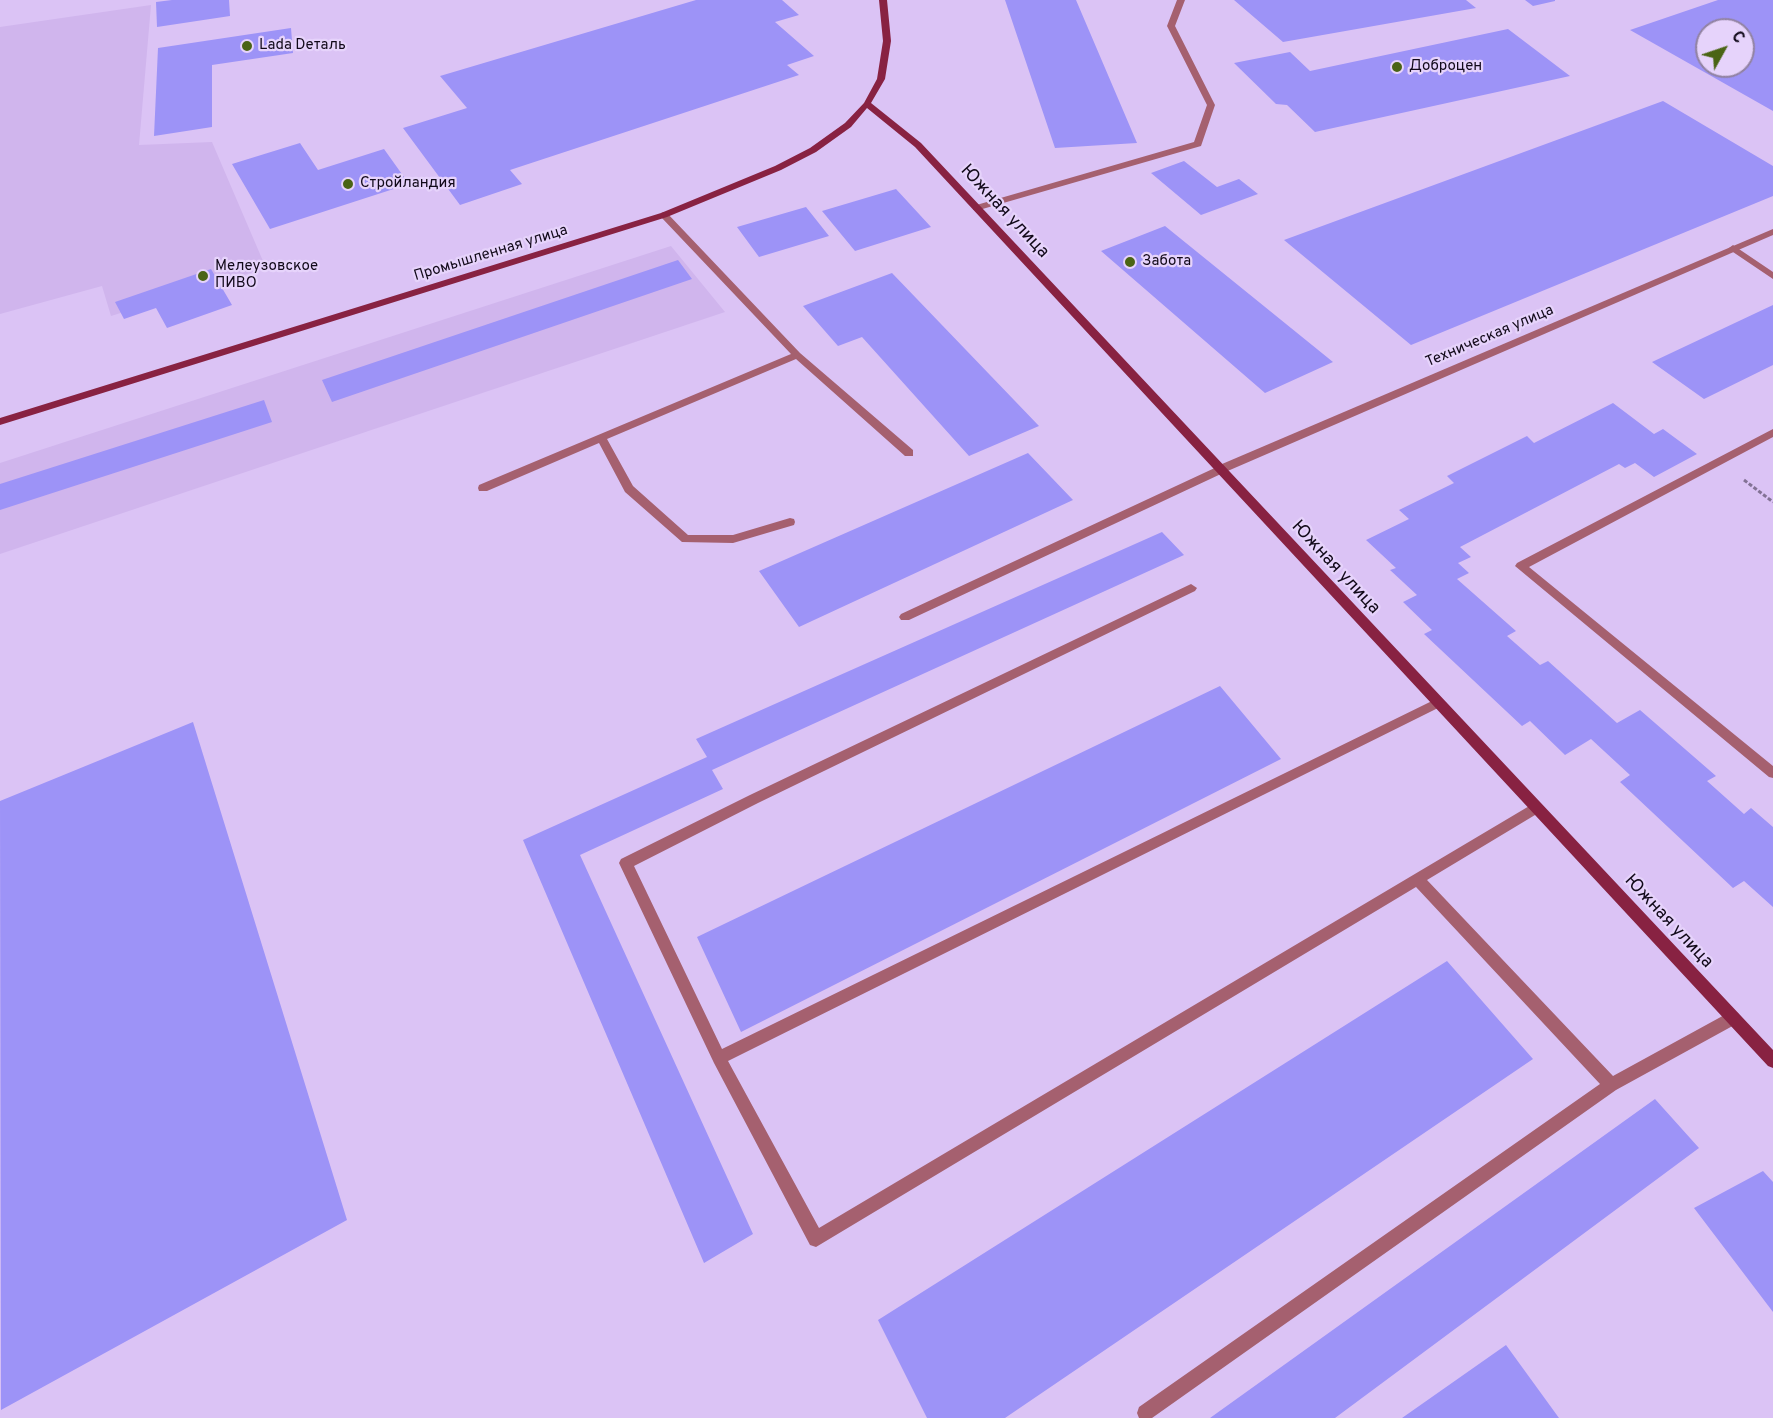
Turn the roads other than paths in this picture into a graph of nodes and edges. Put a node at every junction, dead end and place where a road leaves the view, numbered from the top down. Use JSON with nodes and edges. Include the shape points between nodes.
{"nodes":[{"id":1,"x":883,"y":0,"type":"edge"},
{"id":2,"x":1181,"y":0,"type":"edge"},
{"id":3,"x":867,"y":104,"type":"junction"},
{"id":4,"x":976,"y":208,"type":"junction"},
{"id":5,"x":664,"y":215,"type":"junction"},
{"id":6,"x":1773,"y":232,"type":"edge"},
{"id":7,"x":1733,"y":248,"type":"junction"},
{"id":8,"x":1773,"y":276,"type":"edge"},
{"id":9,"x":797,"y":355,"type":"junction"},
{"id":10,"x":0,"y":422,"type":"edge"},
{"id":11,"x":1773,"y":433,"type":"edge"},
{"id":12,"x":600,"y":437,"type":"junction"},
{"id":13,"x":909,"y":453,"type":"dead end"},
{"id":14,"x":1219,"y":470,"type":"junction"},
{"id":15,"x":483,"y":488,"type":"dead end"},
{"id":16,"x":790,"y":522,"type":"dead end"},
{"id":17,"x":1191,"y":588,"type":"dead end"},
{"id":18,"x":905,"y":617,"type":"dead end"},
{"id":19,"x":1438,"y":703,"type":"junction"},
{"id":20,"x":1773,"y":773,"type":"edge"},
{"id":21,"x":1536,"y":808,"type":"junction"},
{"id":22,"x":1417,"y":879,"type":"junction"},
{"id":23,"x":1732,"y":1018,"type":"junction"},
{"id":24,"x":719,"y":1058,"type":"junction"},
{"id":25,"x":1773,"y":1061,"type":"edge"},
{"id":26,"x":1611,"y":1085,"type":"junction"},
{"id":27,"x":1145,"y":1413,"type":"dead end"}],
"edges":[{"from":1,"to":3,"type":"street","name":"Промышленная улица","via":[[887,41],[881,79]]},
{"from":2,"to":4,"type":"street","via":[[1171,26],[1211,105],[1198,144]]},
{"from":3,"to":4,"type":"street","name":"Южная улица","via":[[918,145]]},
{"from":3,"to":5,"type":"street","name":"Промышленная улица","via":[[848,125],[813,150],[729,190]]},
{"from":4,"to":14,"type":"street","name":"Южная улица"},
{"from":5,"to":9,"type":"street"},
{"from":5,"to":10,"type":"street","name":"Промышленная улица"},
{"from":6,"to":7,"type":"street","name":"Техническая улица"},
{"from":7,"to":8,"type":"street"},
{"from":7,"to":14,"type":"street","name":"Техническая улица"},
{"from":9,"to":12,"type":"street"},
{"from":9,"to":13,"type":"street"},
{"from":11,"to":20,"type":"street","via":[[1521,566]]},
{"from":12,"to":15,"type":"street"},
{"from":12,"to":16,"type":"street","via":[[629,489],[686,539],[733,539]]},
{"from":14,"to":18,"type":"street","name":"Техническая улица"},
{"from":14,"to":19,"type":"street","name":"Южная улица"},
{"from":17,"to":24,"type":"street","via":[[626,863]]},
{"from":19,"to":21,"type":"street","name":"Южная улица"},
{"from":19,"to":24,"type":"street"},
{"from":21,"to":22,"type":"street"},
{"from":21,"to":23,"type":"street","name":"Южная улица"},
{"from":22,"to":24,"type":"street","via":[[816,1239]]},
{"from":22,"to":26,"type":"street"},
{"from":23,"to":25,"type":"street","name":"Южная улица"},
{"from":23,"to":26,"type":"street"},
{"from":26,"to":27,"type":"street"}]}
